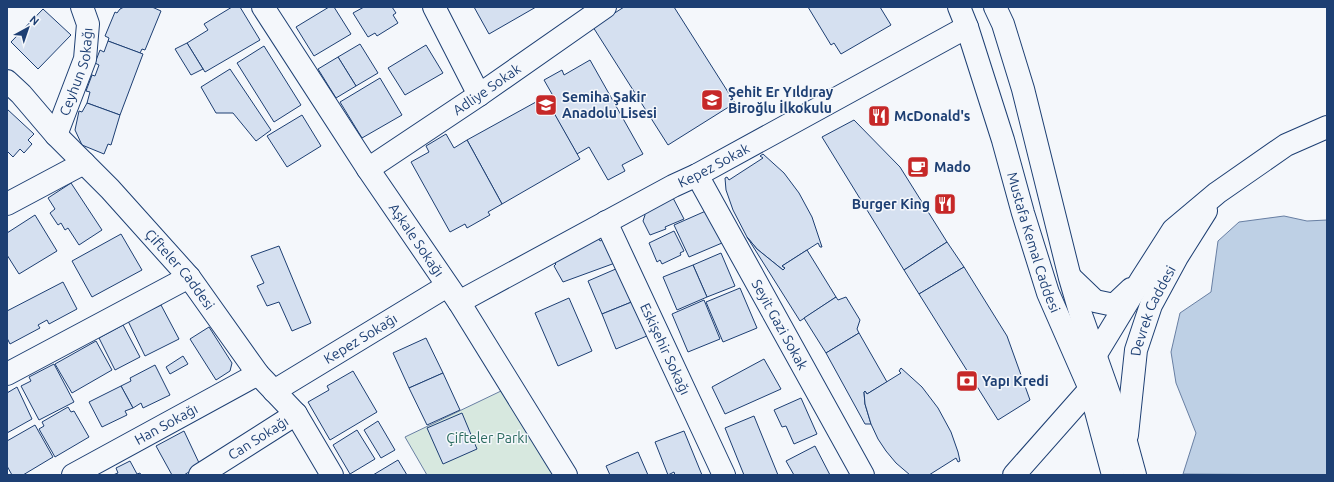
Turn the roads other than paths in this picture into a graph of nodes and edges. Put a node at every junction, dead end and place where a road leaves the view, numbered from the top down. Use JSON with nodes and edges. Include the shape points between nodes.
{"nodes":[{"id":1,"x":82,"y":7,"type":"edge"},
{"id":2,"x":263,"y":7,"type":"edge"},
{"id":3,"x":434,"y":7,"type":"edge"},
{"id":4,"x":604,"y":7,"type":"edge"},
{"id":5,"x":959,"y":7,"type":"edge"},
{"id":6,"x":995,"y":7,"type":"edge"},
{"id":7,"x":967,"y":27,"type":"junction"},
{"id":8,"x":7,"y":81,"type":"edge"},
{"id":9,"x":479,"y":95,"type":"junction"},
{"id":10,"x":1327,"y":127,"type":"edge"},
{"id":11,"x":56,"y":135,"type":"junction"},
{"id":12,"x":84,"y":163,"type":"junction"},
{"id":13,"x":368,"y":169,"type":"junction"},
{"id":14,"x":697,"y":174,"type":"junction"},
{"id":15,"x":1217,"y":193,"type":"junction"},
{"id":16,"x":7,"y":204,"type":"edge"},
{"id":17,"x":606,"y":222,"type":"junction"},
{"id":18,"x":189,"y":277,"type":"junction"},
{"id":19,"x":1070,"y":278,"type":"junction"},
{"id":20,"x":1141,"y":280,"type":"junction"},
{"id":21,"x":453,"y":294,"type":"junction"},
{"id":22,"x":1096,"y":354,"type":"junction"},
{"id":23,"x":7,"y":374,"type":"edge"},
{"id":24,"x":258,"y":374,"type":"junction"},
{"id":25,"x":1090,"y":388,"type":"junction"},
{"id":26,"x":274,"y":391,"type":"junction"},
{"id":27,"x":296,"y":414,"type":"junction"},
{"id":28,"x":1126,"y":442,"type":"junction"},
{"id":29,"x":73,"y":475,"type":"edge"},
{"id":30,"x":200,"y":475,"type":"edge"},
{"id":31,"x":332,"y":475,"type":"edge"},
{"id":32,"x":566,"y":475,"type":"edge"},
{"id":33,"x":724,"y":475,"type":"edge"},
{"id":34,"x":863,"y":475,"type":"edge"},
{"id":35,"x":1014,"y":475,"type":"edge"},
{"id":36,"x":1112,"y":475,"type":"edge"},
{"id":37,"x":1135,"y":475,"type":"edge"}],
"edges":[{"from":1,"to":11,"type":"street","name":"Ceyhun Sokağı","via":[[88,24],[85,59]]},
{"from":2,"to":13,"type":"street","name":"Aşkale Sokağı"},
{"from":3,"to":9,"type":"street"},
{"from":4,"to":9,"type":"street","name":"Adliye Sokak"},
{"from":5,"to":7,"type":"street","name":"Mustafa Kemal Caddesi"},
{"from":6,"to":19,"type":"street","name":"Mustafa Kemal Caddesi","via":[[1003,24],[1023,89]]},
{"from":7,"to":14,"type":"street","name":"Kepez Sokak"},
{"from":7,"to":25,"type":"street","name":"Mustafa Kemal Caddesi","via":[[1048,293]]},
{"from":8,"to":11,"type":"street","name":"Çifteler Caddesi"},
{"from":9,"to":13,"type":"street","name":"Adliye Sokak"},
{"from":10,"to":15,"type":"street","name":"Devrek Caddesi","via":[[1286,145]]},
{"from":11,"to":12,"type":"street","name":"Çifteler Caddesi"},
{"from":12,"to":16,"type":"street"},
{"from":12,"to":18,"type":"street","name":"Çifteler Caddesi"},
{"from":13,"to":21,"type":"street","name":"Aşkale Sokağı"},
{"from":14,"to":17,"type":"street","name":"Kepez Sokak"},
{"from":14,"to":34,"type":"street","name":"Seyit Gazi Sokak"},
{"from":15,"to":20,"type":"street","name":"Devrek Caddesi","via":[[1174,230]]},
{"from":15,"to":28,"type":"street","name":"Devrek Caddesi","via":[[1150,305],[1136,350]]},
{"from":17,"to":21,"type":"street","name":"Kepez Sokak"},
{"from":17,"to":33,"type":"street","name":"Eskişehir Sokağı"},
{"from":18,"to":23,"type":"street"},
{"from":18,"to":24,"type":"street","name":"Çifteler Caddesi"},
{"from":19,"to":20,"type":"street","name":"Devrek Caddesi","via":[[1094,301],[1114,305]]},
{"from":19,"to":22,"type":"street","name":"Mustafa Kemal Caddesi"},
{"from":20,"to":22,"type":"street","name":"Devrek Caddesi"},
{"from":21,"to":26,"type":"street","name":"Kepez Sokağı"},
{"from":21,"to":32,"type":"street","name":"Aşkale Sokağı"},
{"from":22,"to":25,"type":"street","name":"Devrek Caddesi"},
{"from":22,"to":28,"type":"street","name":"Mustafa Kemal Caddesi"},
{"from":24,"to":26,"type":"street","name":"Çifteler Caddesi"},
{"from":24,"to":29,"type":"street","name":"Han Sokağı"},
{"from":25,"to":35,"type":"street"},
{"from":25,"to":36,"type":"street","name":"Mustafa Kemal Caddesi"},
{"from":26,"to":27,"type":"street","name":"Çifteler Caddesi"},
{"from":27,"to":30,"type":"street","name":"Can Sokağı"},
{"from":27,"to":31,"type":"street","name":"Çifteler Caddesi"},
{"from":28,"to":37,"type":"street","name":"Mustafa Kemal Caddesi"}]}
